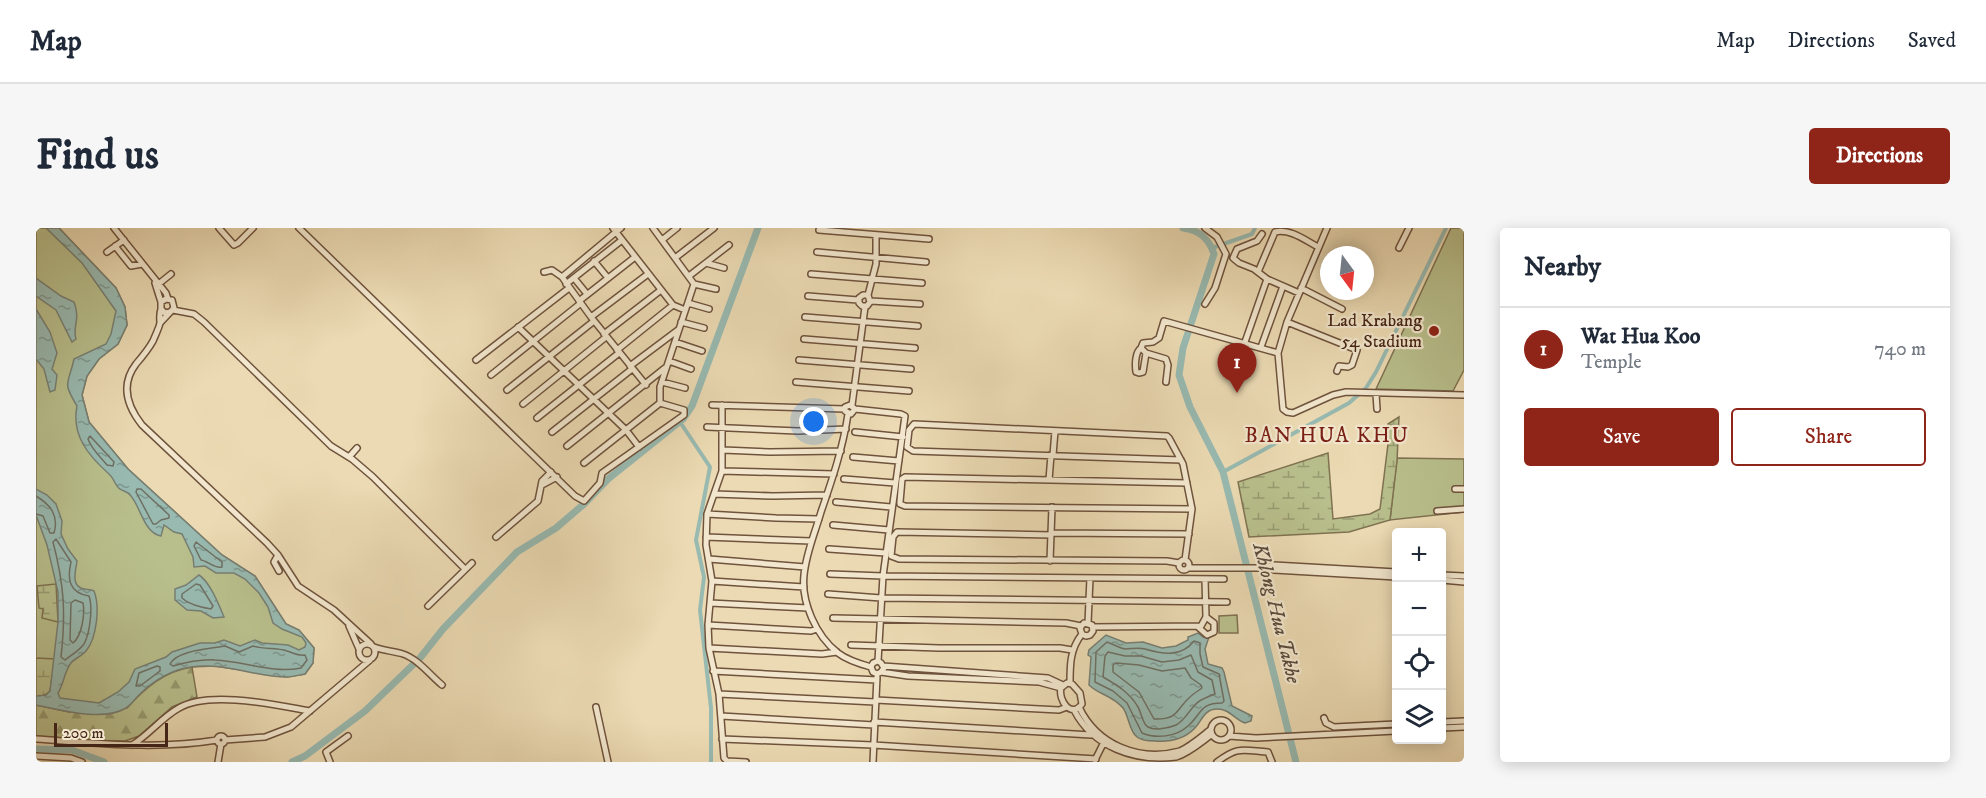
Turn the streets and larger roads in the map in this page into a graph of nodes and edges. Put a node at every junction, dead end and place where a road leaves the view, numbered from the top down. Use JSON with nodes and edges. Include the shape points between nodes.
{"nodes":[{"id":1,"x":114,"y":228,"type":"edge"},
{"id":2,"x":219,"y":228,"type":"edge"},
{"id":3,"x":253,"y":228,"type":"edge"},
{"id":4,"x":299,"y":228,"type":"edge"},
{"id":5,"x":653,"y":228,"type":"edge"},
{"id":6,"x":677,"y":228,"type":"edge"},
{"id":7,"x":714,"y":228,"type":"edge"},
{"id":8,"x":1204,"y":228,"type":"edge"},
{"id":9,"x":1326,"y":228,"type":"edge"},
{"id":10,"x":1410,"y":228,"type":"edge"},
{"id":11,"x":616,"y":229,"type":"edge"},
{"id":12,"x":819,"y":230,"type":"dead end"},
{"id":13,"x":1262,"y":234,"type":"dead end"},
{"id":14,"x":876,"y":235,"type":"junction"},
{"id":15,"x":929,"y":239,"type":"dead end"},
{"id":16,"x":124,"y":240,"type":"junction"},
{"id":17,"x":622,"y":240,"type":"junction"},
{"id":18,"x":662,"y":240,"type":"junction"},
{"id":19,"x":729,"y":245,"type":"dead end"},
{"id":20,"x":115,"y":246,"type":"junction"},
{"id":21,"x":1318,"y":247,"type":"junction"},
{"id":22,"x":1399,"y":248,"type":"dead end"},
{"id":23,"x":107,"y":252,"type":"dead end"},
{"id":24,"x":817,"y":252,"type":"dead end"},
{"id":25,"x":635,"y":257,"type":"junction"},
{"id":26,"x":877,"y":257,"type":"junction"},
{"id":27,"x":675,"y":258,"type":"junction"},
{"id":28,"x":594,"y":261,"type":"junction"},
{"id":29,"x":926,"y":262,"type":"dead end"},
{"id":30,"x":706,"y":263,"type":"junction"},
{"id":31,"x":142,"y":264,"type":"junction"},
{"id":32,"x":724,"y":268,"type":"dead end"},
{"id":33,"x":544,"y":272,"type":"dead end"},
{"id":34,"x":1258,"y":272,"type":"junction"},
{"id":35,"x":171,"y":274,"type":"dead end"},
{"id":36,"x":648,"y":274,"type":"junction"},
{"id":37,"x":811,"y":274,"type":"dead end"},
{"id":38,"x":689,"y":276,"type":"junction"},
{"id":39,"x":562,"y":277,"type":"junction"},
{"id":40,"x":574,"y":278,"type":"junction"},
{"id":41,"x":608,"y":278,"type":"junction"},
{"id":42,"x":873,"y":279,"type":"junction"},
{"id":43,"x":1267,"y":279,"type":"junction"},
{"id":44,"x":922,"y":283,"type":"dead end"},
{"id":45,"x":157,"y":284,"type":"junction"},
{"id":46,"x":694,"y":284,"type":"junction"},
{"id":47,"x":567,"y":286,"type":"junction"},
{"id":48,"x":1283,"y":286,"type":"junction"},
{"id":49,"x":661,"y":290,"type":"junction"},
{"id":50,"x":716,"y":290,"type":"dead end"},
{"id":51,"x":1300,"y":290,"type":"junction"},
{"id":52,"x":587,"y":294,"type":"junction"},
{"id":53,"x":808,"y":296,"type":"dead end"},
{"id":54,"x":869,"y":298,"type":"junction"},
{"id":55,"x":858,"y":300,"type":"junction"},
{"id":56,"x":580,"y":302,"type":"junction"},
{"id":57,"x":688,"y":303,"type":"junction"},
{"id":58,"x":920,"y":304,"type":"dead end"},
{"id":59,"x":1205,"y":304,"type":"dead end"},
{"id":60,"x":674,"y":305,"type":"junction"},
{"id":61,"x":161,"y":306,"type":"junction"},
{"id":62,"x":171,"y":306,"type":"junction"},
{"id":63,"x":865,"y":307,"type":"junction"},
{"id":64,"x":709,"y":309,"type":"dead end"},
{"id":65,"x":1342,"y":309,"type":"dead end"},
{"id":66,"x":685,"y":310,"type":"junction"},
{"id":67,"x":805,"y":317,"type":"dead end"},
{"id":68,"x":592,"y":319,"type":"junction"},
{"id":69,"x":862,"y":321,"type":"junction"},
{"id":70,"x":681,"y":322,"type":"junction"},
{"id":71,"x":1287,"y":322,"type":"junction"},
{"id":72,"x":160,"y":323,"type":"junction"},
{"id":73,"x":918,"y":326,"type":"dead end"},
{"id":74,"x":518,"y":327,"type":"junction"},
{"id":75,"x":704,"y":328,"type":"dead end"},
{"id":76,"x":679,"y":329,"type":"junction"},
{"id":77,"x":605,"y":335,"type":"junction"},
{"id":78,"x":804,"y":339,"type":"dead end"},
{"id":79,"x":533,"y":342,"type":"junction"},
{"id":80,"x":675,"y":342,"type":"junction"},
{"id":81,"x":1245,"y":342,"type":"junction"},
{"id":82,"x":860,"y":343,"type":"junction"},
{"id":83,"x":915,"y":348,"type":"dead end"},
{"id":84,"x":1141,"y":348,"type":"junction"},
{"id":85,"x":1261,"y":348,"type":"junction"},
{"id":86,"x":618,"y":351,"type":"junction"},
{"id":87,"x":702,"y":351,"type":"dead end"},
{"id":88,"x":1146,"y":353,"type":"junction"},
{"id":89,"x":1278,"y":353,"type":"junction"},
{"id":90,"x":549,"y":357,"type":"junction"},
{"id":91,"x":476,"y":360,"type":"dead end"},
{"id":92,"x":798,"y":360,"type":"dead end"},
{"id":93,"x":668,"y":364,"type":"junction"},
{"id":94,"x":857,"y":365,"type":"junction"},
{"id":95,"x":631,"y":367,"type":"junction"},
{"id":96,"x":691,"y":369,"type":"dead end"},
{"id":97,"x":911,"y":369,"type":"dead end"},
{"id":98,"x":563,"y":371,"type":"junction"},
{"id":99,"x":1337,"y":371,"type":"dead end"},
{"id":100,"x":491,"y":375,"type":"dead end"},
{"id":101,"x":662,"y":382,"type":"junction"},
{"id":102,"x":796,"y":382,"type":"dead end"},
{"id":103,"x":1166,"y":382,"type":"dead end"},
{"id":104,"x":578,"y":385,"type":"junction"},
{"id":105,"x":646,"y":385,"type":"junction"},
{"id":106,"x":854,"y":386,"type":"junction"},
{"id":107,"x":685,"y":388,"type":"dead end"},
{"id":108,"x":507,"y":390,"type":"dead end"},
{"id":109,"x":909,"y":391,"type":"dead end"},
{"id":110,"x":1374,"y":394,"type":"junction"},
{"id":111,"x":1464,"y":395,"type":"edge"},
{"id":112,"x":594,"y":400,"type":"junction"},
{"id":113,"x":660,"y":403,"type":"junction"},
{"id":114,"x":523,"y":404,"type":"dead end"},
{"id":115,"x":712,"y":405,"type":"dead end"},
{"id":116,"x":722,"y":405,"type":"junction"},
{"id":117,"x":853,"y":407,"type":"junction"},
{"id":118,"x":1377,"y":409,"type":"dead end"},
{"id":119,"x":846,"y":412,"type":"junction"},
{"id":120,"x":608,"y":414,"type":"junction"},
{"id":121,"x":537,"y":418,"type":"dead end"},
{"id":122,"x":707,"y":427,"type":"dead end"},
{"id":123,"x":722,"y":428,"type":"junction"},
{"id":124,"x":846,"y":429,"type":"junction"},
{"id":125,"x":626,"y":430,"type":"junction"},
{"id":126,"x":1055,"y":431,"type":"junction"},
{"id":127,"x":552,"y":432,"type":"dead end"},
{"id":128,"x":855,"y":432,"type":"dead end"},
{"id":129,"x":903,"y":437,"type":"junction"},
{"id":130,"x":567,"y":446,"type":"dead end"},
{"id":131,"x":639,"y":447,"type":"junction"},
{"id":132,"x":357,"y":448,"type":"dead end"},
{"id":133,"x":723,"y":450,"type":"junction"},
{"id":134,"x":841,"y":451,"type":"junction"},
{"id":135,"x":1052,"y":455,"type":"junction"},
{"id":136,"x":349,"y":457,"type":"junction"},
{"id":137,"x":853,"y":457,"type":"dead end"},
{"id":138,"x":1181,"y":460,"type":"junction"},
{"id":139,"x":899,"y":461,"type":"junction"},
{"id":140,"x":584,"y":463,"type":"dead end"},
{"id":141,"x":722,"y":471,"type":"junction"},
{"id":142,"x":551,"y":472,"type":"junction"},
{"id":143,"x":834,"y":474,"type":"junction"},
{"id":144,"x":557,"y":477,"type":"junction"},
{"id":145,"x":844,"y":479,"type":"dead end"},
{"id":146,"x":1049,"y":480,"type":"junction"},
{"id":147,"x":895,"y":483,"type":"junction"},
{"id":148,"x":1187,"y":483,"type":"junction"},
{"id":149,"x":542,"y":485,"type":"junction"},
{"id":150,"x":1455,"y":489,"type":"dead end"},
{"id":151,"x":1464,"y":489,"type":"edge"},
{"id":152,"x":714,"y":494,"type":"junction"},
{"id":153,"x":827,"y":495,"type":"junction"},
{"id":154,"x":836,"y":502,"type":"dead end"},
{"id":155,"x":891,"y":507,"type":"junction"},
{"id":156,"x":1052,"y":507,"type":"junction"},
{"id":157,"x":1192,"y":509,"type":"junction"},
{"id":158,"x":1464,"y":509,"type":"edge"},
{"id":159,"x":1437,"y":511,"type":"dead end"},
{"id":160,"x":707,"y":514,"type":"junction"},
{"id":161,"x":819,"y":519,"type":"junction"},
{"id":162,"x":833,"y":525,"type":"dead end"},
{"id":163,"x":889,"y":530,"type":"junction"},
{"id":164,"x":1051,"y":534,"type":"junction"},
{"id":165,"x":1189,"y":534,"type":"junction"},
{"id":166,"x":496,"y":537,"type":"dead end"},
{"id":167,"x":706,"y":537,"type":"junction"},
{"id":168,"x":811,"y":541,"type":"junction"},
{"id":169,"x":829,"y":549,"type":"dead end"},
{"id":170,"x":886,"y":553,"type":"junction"},
{"id":171,"x":278,"y":555,"type":"junction"},
{"id":172,"x":709,"y":559,"type":"junction"},
{"id":173,"x":1050,"y":561,"type":"junction"},
{"id":174,"x":1182,"y":562,"type":"junction"},
{"id":175,"x":472,"y":563,"type":"dead end"},
{"id":176,"x":805,"y":567,"type":"junction"},
{"id":177,"x":465,"y":569,"type":"junction"},
{"id":178,"x":279,"y":572,"type":"dead end"},
{"id":179,"x":1392,"y":573,"type":"edge"},
{"id":180,"x":830,"y":574,"type":"dead end"},
{"id":181,"x":1446,"y":575,"type":"edge"},
{"id":182,"x":883,"y":576,"type":"junction"},
{"id":183,"x":1464,"y":576,"type":"edge"},
{"id":184,"x":1090,"y":578,"type":"junction"},
{"id":185,"x":1205,"y":579,"type":"junction"},
{"id":186,"x":1224,"y":579,"type":"dead end"},
{"id":187,"x":1446,"y":580,"type":"edge"},
{"id":188,"x":712,"y":581,"type":"junction"},
{"id":189,"x":1464,"y":582,"type":"edge"},
{"id":190,"x":804,"y":587,"type":"junction"},
{"id":191,"x":828,"y":594,"type":"dead end"},
{"id":192,"x":881,"y":598,"type":"junction"},
{"id":193,"x":1090,"y":601,"type":"junction"},
{"id":194,"x":1205,"y":602,"type":"junction"},
{"id":195,"x":1227,"y":602,"type":"dead end"},
{"id":196,"x":710,"y":603,"type":"junction"},
{"id":197,"x":428,"y":606,"type":"dead end"},
{"id":198,"x":808,"y":608,"type":"junction"},
{"id":199,"x":1206,"y":617,"type":"junction"},
{"id":200,"x":833,"y":618,"type":"dead end"},
{"id":201,"x":345,"y":620,"type":"junction"},
{"id":202,"x":880,"y":620,"type":"junction"},
{"id":203,"x":708,"y":625,"type":"junction"},
{"id":204,"x":1090,"y":625,"type":"junction"},
{"id":205,"x":1081,"y":626,"type":"junction"},
{"id":206,"x":1198,"y":627,"type":"junction"},
{"id":207,"x":817,"y":629,"type":"junction"},
{"id":208,"x":1082,"y":634,"type":"junction"},
{"id":209,"x":851,"y":645,"type":"dead end"},
{"id":210,"x":372,"y":646,"type":"junction"},
{"id":211,"x":879,"y":646,"type":"junction"},
{"id":212,"x":709,"y":648,"type":"junction"},
{"id":213,"x":1072,"y":650,"type":"junction"},
{"id":214,"x":359,"y":652,"type":"junction"},
{"id":215,"x":385,"y":652,"type":"junction"},
{"id":216,"x":837,"y":652,"type":"junction"},
{"id":217,"x":372,"y":659,"type":"junction"},
{"id":218,"x":878,"y":661,"type":"junction"},
{"id":219,"x":871,"y":667,"type":"junction"},
{"id":220,"x":713,"y":671,"type":"junction"},
{"id":221,"x":352,"y":673,"type":"junction"},
{"id":222,"x":880,"y":673,"type":"junction"},
{"id":223,"x":442,"y":685,"type":"dead end"},
{"id":224,"x":1065,"y":685,"type":"junction"},
{"id":225,"x":719,"y":694,"type":"junction"},
{"id":226,"x":875,"y":701,"type":"junction"},
{"id":227,"x":596,"y":707,"type":"dead end"},
{"id":228,"x":1067,"y":707,"type":"junction"},
{"id":229,"x":1077,"y":709,"type":"junction"},
{"id":230,"x":310,"y":711,"type":"junction"},
{"id":231,"x":721,"y":716,"type":"junction"},
{"id":232,"x":1324,"y":718,"type":"dead end"},
{"id":233,"x":1464,"y":721,"type":"edge"},
{"id":234,"x":1446,"y":722,"type":"edge"},
{"id":235,"x":874,"y":724,"type":"junction"},
{"id":236,"x":1392,"y":724,"type":"edge"},
{"id":237,"x":1464,"y":727,"type":"edge"},
{"id":238,"x":1446,"y":728,"type":"edge"},
{"id":239,"x":1392,"y":731,"type":"edge"},
{"id":240,"x":1211,"y":733,"type":"junction"},
{"id":241,"x":1091,"y":735,"type":"junction"},
{"id":242,"x":348,"y":736,"type":"dead end"},
{"id":243,"x":1229,"y":736,"type":"junction"},
{"id":244,"x":36,"y":739,"type":"edge"},
{"id":245,"x":722,"y":739,"type":"junction"},
{"id":246,"x":221,"y":742,"type":"junction"},
{"id":247,"x":1104,"y":742,"type":"junction"},
{"id":248,"x":873,"y":745,"type":"junction"},
{"id":249,"x":132,"y":746,"type":"junction"},
{"id":250,"x":36,"y":756,"type":"edge"},
{"id":251,"x":1175,"y":757,"type":"edge"},
{"id":252,"x":1095,"y":760,"type":"edge"},
{"id":253,"x":82,"y":762,"type":"edge"},
{"id":254,"x":218,"y":762,"type":"edge"},
{"id":255,"x":330,"y":762,"type":"edge"},
{"id":256,"x":608,"y":762,"type":"edge"},
{"id":257,"x":746,"y":762,"type":"edge"},
{"id":258,"x":873,"y":762,"type":"edge"},
{"id":259,"x":1217,"y":762,"type":"edge"},
{"id":260,"x":1272,"y":762,"type":"edge"}],
"edges":[{"from":1,"to":16,"type":"street"},
{"from":2,"to":3,"type":"street","via":[[234,244]]},
{"from":4,"to":142,"type":"street"},
{"from":5,"to":18,"type":"street"},
{"from":6,"to":18,"type":"street"},
{"from":7,"to":27,"type":"street"},
{"from":8,"to":59,"type":"street","via":[[1226,254],[1216,286]]},
{"from":9,"to":21,"type":"street"},
{"from":10,"to":22,"type":"street"},
{"from":11,"to":17,"type":"street"},
{"from":11,"to":39,"type":"street"},
{"from":12,"to":14,"type":"street"},
{"from":13,"to":34,"type":"street","via":[[1257,242],[1237,249],[1233,258]]},
{"from":14,"to":15,"type":"street"},
{"from":14,"to":26,"type":"street"},
{"from":16,"to":20,"type":"street"},
{"from":16,"to":31,"type":"street"},
{"from":17,"to":25,"type":"street"},
{"from":17,"to":28,"type":"street"},
{"from":18,"to":27,"type":"street"},
{"from":19,"to":30,"type":"street"},
{"from":20,"to":23,"type":"street"},
{"from":20,"to":31,"type":"street","via":[[131,266]]},
{"from":21,"to":34,"type":"street","via":[[1278,231],[1272,236]]},
{"from":21,"to":51,"type":"street"},
{"from":24,"to":26,"type":"street"},
{"from":25,"to":36,"type":"street"},
{"from":25,"to":41,"type":"street"},
{"from":26,"to":29,"type":"street"},
{"from":26,"to":42,"type":"street"},
{"from":27,"to":38,"type":"street"},
{"from":28,"to":40,"type":"street"},
{"from":28,"to":41,"type":"street"},
{"from":30,"to":32,"type":"street"},
{"from":30,"to":38,"type":"street"},
{"from":31,"to":45,"type":"street"},
{"from":33,"to":39,"type":"street","via":[[552,270]]},
{"from":34,"to":43,"type":"street"},
{"from":35,"to":45,"type":"street"},
{"from":36,"to":49,"type":"street"},
{"from":36,"to":68,"type":"street"},
{"from":37,"to":42,"type":"street"},
{"from":38,"to":46,"type":"street"},
{"from":39,"to":47,"type":"street"},
{"from":40,"to":47,"type":"street"},
{"from":40,"to":52,"type":"street"},
{"from":41,"to":52,"type":"street"},
{"from":42,"to":44,"type":"street"},
{"from":42,"to":54,"type":"street"},
{"from":43,"to":48,"type":"street"},
{"from":43,"to":81,"type":"street"},
{"from":45,"to":61,"type":"street"},
{"from":45,"to":62,"type":"street"},
{"from":46,"to":50,"type":"street"},
{"from":46,"to":57,"type":"street"},
{"from":47,"to":56,"type":"street"},
{"from":47,"to":74,"type":"street"},
{"from":48,"to":51,"type":"street"},
{"from":48,"to":85,"type":"street"},
{"from":49,"to":60,"type":"street"},
{"from":49,"to":77,"type":"street"},
{"from":51,"to":65,"type":"street"},
{"from":51,"to":71,"type":"street"},
{"from":52,"to":56,"type":"street"},
{"from":53,"to":55,"type":"street"},
{"from":54,"to":55,"type":"street","via":[[863,295]]},
{"from":54,"to":58,"type":"street"},
{"from":54,"to":63,"type":"street","via":[[870,304]]},
{"from":55,"to":63,"type":"street"},
{"from":56,"to":68,"type":"street"},
{"from":56,"to":79,"type":"street"},
{"from":57,"to":64,"type":"street"},
{"from":57,"to":66,"type":"street"},
{"from":60,"to":66,"type":"street"},
{"from":60,"to":86,"type":"street"},
{"from":61,"to":62,"type":"street"},
{"from":61,"to":62,"type":"street","via":[[165,313]]},
{"from":61,"to":72,"type":"street"},
{"from":62,"to":72,"type":"street"},
{"from":62,"to":136,"type":"street","via":[[204,322],[331,447]]},
{"from":63,"to":69,"type":"street"},
{"from":66,"to":70,"type":"street"},
{"from":67,"to":69,"type":"street"},
{"from":68,"to":77,"type":"street"},
{"from":68,"to":90,"type":"street"},
{"from":69,"to":73,"type":"street"},
{"from":69,"to":82,"type":"street"},
{"from":70,"to":75,"type":"street"},
{"from":70,"to":76,"type":"street"},
{"from":71,"to":89,"type":"street"},
{"from":71,"to":99,"type":"street","via":[[1357,350],[1352,365],[1339,366]]},
{"from":72,"to":171,"type":"street","via":[[129,377],[126,390],[134,414]]},
{"from":74,"to":79,"type":"street"},
{"from":74,"to":91,"type":"street"},
{"from":76,"to":80,"type":"street"},
{"from":76,"to":95,"type":"street"},
{"from":77,"to":86,"type":"street"},
{"from":77,"to":98,"type":"street"},
{"from":78,"to":82,"type":"street"},
{"from":79,"to":90,"type":"street"},
{"from":79,"to":100,"type":"street"},
{"from":80,"to":87,"type":"street"},
{"from":80,"to":93,"type":"street"},
{"from":81,"to":84,"type":"street","via":[[1163,321],[1159,339],[1143,343]]},
{"from":81,"to":85,"type":"street"},
{"from":82,"to":83,"type":"street"},
{"from":82,"to":94,"type":"street"},
{"from":84,"to":88,"type":"street"},
{"from":84,"to":88,"type":"street","via":[[1135,365],[1138,374],[1143,372]]},
{"from":85,"to":89,"type":"street"},
{"from":86,"to":95,"type":"street"},
{"from":86,"to":104,"type":"street"},
{"from":88,"to":103,"type":"street","via":[[1166,359]]},
{"from":89,"to":110,"type":"street","via":[[1283,408],[1287,412],[1346,392]]},
{"from":90,"to":98,"type":"street"},
{"from":90,"to":108,"type":"street"},
{"from":92,"to":94,"type":"street"},
{"from":93,"to":96,"type":"street"},
{"from":93,"to":101,"type":"street"},
{"from":93,"to":105,"type":"street"},
{"from":94,"to":97,"type":"street"},
{"from":94,"to":106,"type":"street"},
{"from":95,"to":105,"type":"street"},
{"from":95,"to":112,"type":"street"},
{"from":98,"to":104,"type":"street"},
{"from":98,"to":114,"type":"street"},
{"from":101,"to":107,"type":"street"},
{"from":101,"to":113,"type":"street"},
{"from":102,"to":106,"type":"street"},
{"from":104,"to":112,"type":"street"},
{"from":104,"to":121,"type":"street"},
{"from":105,"to":120,"type":"street"},
{"from":106,"to":109,"type":"street"},
{"from":106,"to":117,"type":"street"},
{"from":110,"to":111,"type":"street"},
{"from":110,"to":118,"type":"street"},
{"from":112,"to":120,"type":"street"},
{"from":112,"to":127,"type":"street"},
{"from":113,"to":125,"type":"street"},
{"from":113,"to":131,"type":"street","via":[[684,410],[684,415]]},
{"from":115,"to":116,"type":"street"},
{"from":116,"to":119,"type":"street"},
{"from":116,"to":123,"type":"street"},
{"from":117,"to":119,"type":"street","via":[[853,414]]},
{"from":117,"to":129,"type":"street","via":[[904,414]]},
{"from":119,"to":124,"type":"street"},
{"from":120,"to":125,"type":"street"},
{"from":120,"to":130,"type":"street"},
{"from":122,"to":123,"type":"street"},
{"from":123,"to":124,"type":"street"},
{"from":123,"to":133,"type":"street"},
{"from":124,"to":134,"type":"street"},
{"from":125,"to":131,"type":"street"},
{"from":125,"to":140,"type":"street"},
{"from":126,"to":135,"type":"street"},
{"from":126,"to":135,"type":"street","via":[[914,424],[909,430],[907,447]]},
{"from":126,"to":138,"type":"street","via":[[1167,436]]},
{"from":128,"to":129,"type":"street"},
{"from":129,"to":139,"type":"street"},
{"from":131,"to":144,"type":"street","via":[[602,473],[600,483],[584,501]]},
{"from":132,"to":136,"type":"street"},
{"from":133,"to":134,"type":"street"},
{"from":133,"to":141,"type":"street"},
{"from":134,"to":143,"type":"street"},
{"from":135,"to":138,"type":"street"},
{"from":135,"to":146,"type":"street"},
{"from":136,"to":177,"type":"street"},
{"from":137,"to":139,"type":"street"},
{"from":138,"to":148,"type":"street"},
{"from":139,"to":147,"type":"street"},
{"from":141,"to":143,"type":"street"},
{"from":141,"to":152,"type":"street"},
{"from":142,"to":144,"type":"street"},
{"from":142,"to":149,"type":"street"},
{"from":143,"to":153,"type":"street"},
{"from":144,"to":149,"type":"street"},
{"from":145,"to":147,"type":"street"},
{"from":146,"to":148,"type":"street"},
{"from":146,"to":156,"type":"street","via":[[904,477],[900,504]]},
{"from":147,"to":155,"type":"street"},
{"from":148,"to":157,"type":"street"},
{"from":149,"to":166,"type":"street","via":[[538,501]]},
{"from":150,"to":151,"type":"street"},
{"from":152,"to":153,"type":"street"},
{"from":152,"to":160,"type":"street"},
{"from":153,"to":161,"type":"street"},
{"from":154,"to":155,"type":"street"},
{"from":155,"to":163,"type":"street"},
{"from":156,"to":157,"type":"street"},
{"from":156,"to":164,"type":"street"},
{"from":157,"to":165,"type":"street"},
{"from":158,"to":159,"type":"street"},
{"from":160,"to":161,"type":"street"},
{"from":160,"to":167,"type":"street"},
{"from":161,"to":168,"type":"street"},
{"from":162,"to":163,"type":"street"},
{"from":163,"to":170,"type":"street"},
{"from":164,"to":165,"type":"street"},
{"from":164,"to":173,"type":"street"},
{"from":164,"to":173,"type":"street","via":[[900,532],[894,534],[891,554],[900,559]]},
{"from":165,"to":174,"type":"street"},
{"from":167,"to":168,"type":"street"},
{"from":167,"to":172,"type":"street"},
{"from":168,"to":176,"type":"street"},
{"from":169,"to":170,"type":"street"},
{"from":170,"to":182,"type":"street"},
{"from":171,"to":178,"type":"street","via":[[274,562]]},
{"from":171,"to":201,"type":"street","via":[[298,586]]},
{"from":172,"to":176,"type":"street"},
{"from":172,"to":188,"type":"street"},
{"from":173,"to":174,"type":"street"},
{"from":174,"to":179,"type":"street","via":[[1189,564],[1188,568],[1274,565]]},
{"from":175,"to":177,"type":"street"},
{"from":176,"to":190,"type":"street"},
{"from":177,"to":197,"type":"street"},
{"from":180,"to":182,"type":"street"},
{"from":181,"to":183,"type":"street"},
{"from":182,"to":184,"type":"street"},
{"from":182,"to":192,"type":"street"},
{"from":184,"to":185,"type":"street"},
{"from":184,"to":193,"type":"street"},
{"from":185,"to":186,"type":"street"},
{"from":185,"to":194,"type":"street"},
{"from":187,"to":189,"type":"street"},
{"from":188,"to":190,"type":"street"},
{"from":188,"to":196,"type":"street"},
{"from":190,"to":198,"type":"street"},
{"from":191,"to":192,"type":"street"},
{"from":192,"to":193,"type":"street"},
{"from":192,"to":202,"type":"street"},
{"from":193,"to":194,"type":"street"},
{"from":193,"to":204,"type":"street"},
{"from":194,"to":195,"type":"street"},
{"from":194,"to":199,"type":"street"},
{"from":196,"to":198,"type":"street"},
{"from":196,"to":203,"type":"street"},
{"from":198,"to":207,"type":"street"},
{"from":199,"to":206,"type":"street"},
{"from":199,"to":206,"type":"street","via":[[1214,623],[1214,632],[1206,635]]},
{"from":200,"to":202,"type":"street"},
{"from":201,"to":210,"type":"street"},
{"from":201,"to":214,"type":"street"},
{"from":202,"to":205,"type":"street"},
{"from":202,"to":211,"type":"street"},
{"from":203,"to":207,"type":"street"},
{"from":203,"to":212,"type":"street"},
{"from":204,"to":205,"type":"street"},
{"from":204,"to":206,"type":"street"},
{"from":204,"to":208,"type":"street","via":[[1090,635]]},
{"from":205,"to":208,"type":"street"},
{"from":207,"to":216,"type":"street"},
{"from":208,"to":213,"type":"street"},
{"from":209,"to":211,"type":"street"},
{"from":210,"to":214,"type":"street","via":[[363,645]]},
{"from":210,"to":215,"type":"street"},
{"from":210,"to":217,"type":"street","via":[[376,652]]},
{"from":211,"to":213,"type":"street"},
{"from":211,"to":218,"type":"street"},
{"from":212,"to":216,"type":"street"},
{"from":212,"to":220,"type":"street"},
{"from":213,"to":224,"type":"street"},
{"from":214,"to":217,"type":"street","via":[[363,660]]},
{"from":214,"to":221,"type":"street"},
{"from":215,"to":217,"type":"street"},
{"from":215,"to":223,"type":"street","via":[[400,653],[415,661]]},
{"from":216,"to":219,"type":"street"},
{"from":217,"to":221,"type":"street"},
{"from":218,"to":219,"type":"street"},
{"from":218,"to":222,"type":"street"},
{"from":219,"to":222,"type":"street","via":[[873,672]]},
{"from":220,"to":222,"type":"street"},
{"from":220,"to":225,"type":"street"},
{"from":221,"to":230,"type":"street"},
{"from":222,"to":224,"type":"street"},
{"from":222,"to":226,"type":"street"},
{"from":224,"to":228,"type":"street","via":[[1060,697]]},
{"from":224,"to":229,"type":"street","via":[[1077,687],[1082,704]]},
{"from":225,"to":226,"type":"street"},
{"from":225,"to":231,"type":"street"},
{"from":226,"to":228,"type":"street","via":[[1059,710]]},
{"from":226,"to":235,"type":"street"},
{"from":227,"to":256,"type":"street"},
{"from":228,"to":229,"type":"street"},
{"from":229,"to":241,"type":"street"},
{"from":229,"to":247,"type":"street"},
{"from":230,"to":246,"type":"street","via":[[280,732]]},
{"from":230,"to":249,"type":"street","via":[[215,698],[203,700],[180,707]]},
{"from":231,"to":235,"type":"street"},
{"from":231,"to":245,"type":"street"},
{"from":232,"to":236,"type":"street","via":[[1334,727]]},
{"from":233,"to":234,"type":"street"},
{"from":235,"to":241,"type":"street"},
{"from":235,"to":248,"type":"street"},
{"from":237,"to":238,"type":"street"},
{"from":239,"to":243,"type":"street"},
{"from":240,"to":243,"type":"street","via":[[1220,740]]},
{"from":240,"to":243,"type":"street","via":[[1215,722],[1225,721],[1231,729]]},
{"from":240,"to":251,"type":"street"},
{"from":241,"to":247,"type":"street"},
{"from":242,"to":255,"type":"street","via":[[326,752]]},
{"from":244,"to":249,"type":"street"},
{"from":245,"to":248,"type":"street"},
{"from":245,"to":257,"type":"street","via":[[725,760]]},
{"from":246,"to":249,"type":"street"},
{"from":246,"to":254,"type":"street"},
{"from":247,"to":251,"type":"street","via":[[1114,752],[1138,760]]},
{"from":247,"to":252,"type":"street"},
{"from":248,"to":252,"type":"street"},
{"from":248,"to":258,"type":"street"},
{"from":250,"to":253,"type":"street"},
{"from":259,"to":260,"type":"street","via":[[1237,750],[1268,752]]}]}
